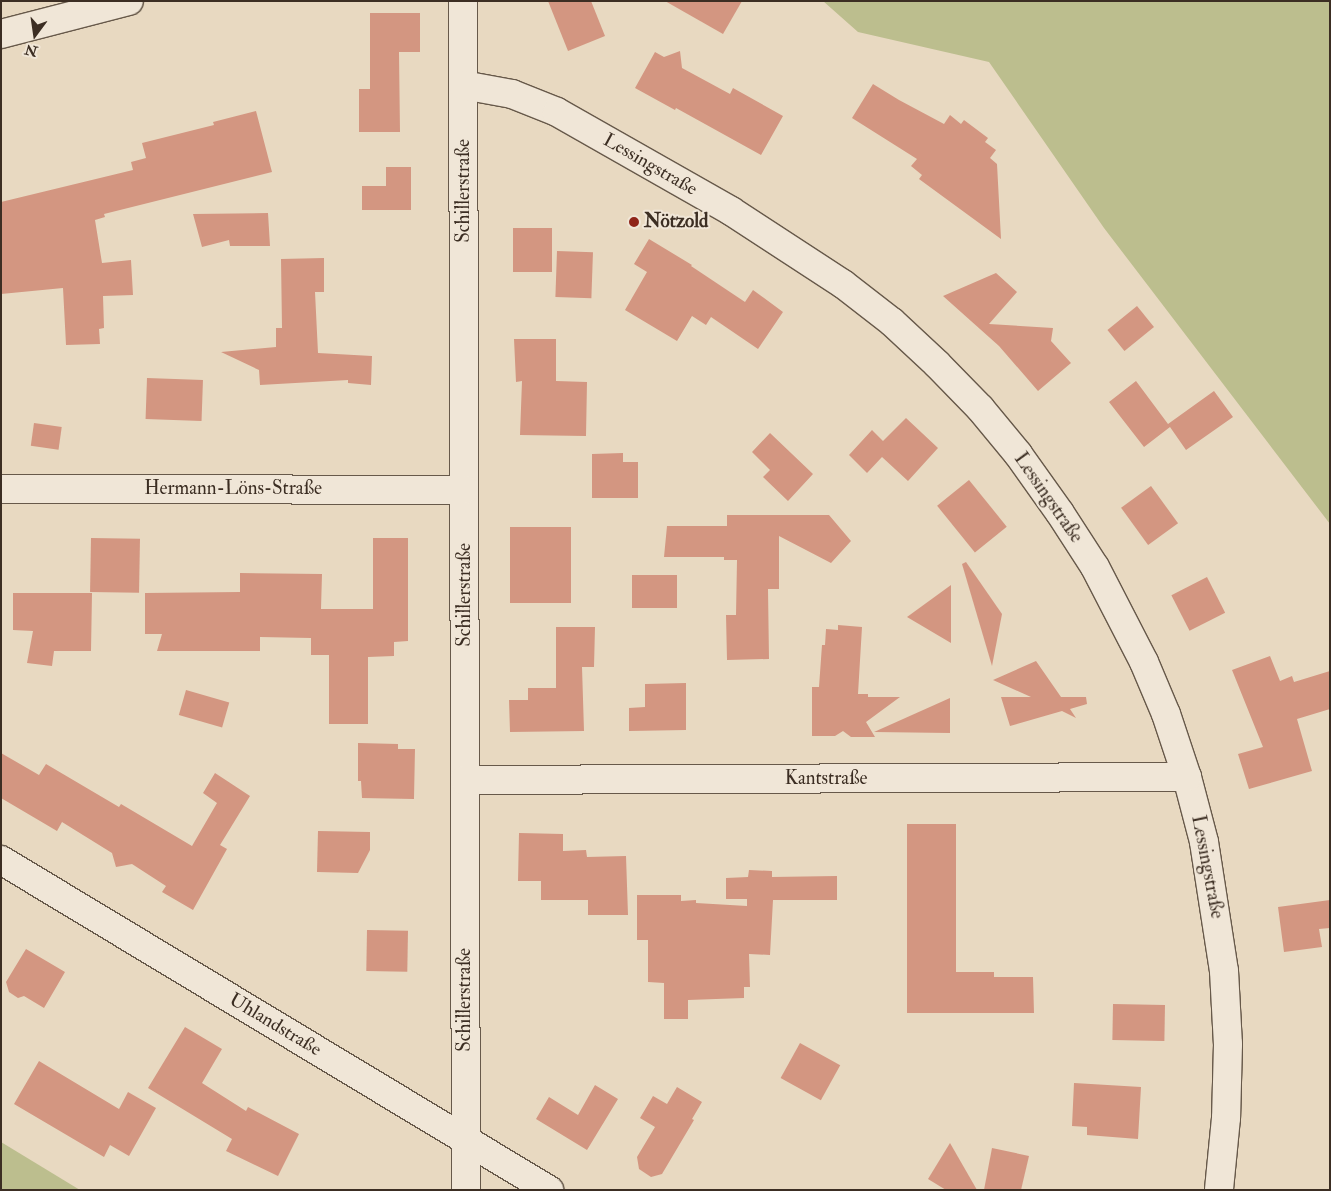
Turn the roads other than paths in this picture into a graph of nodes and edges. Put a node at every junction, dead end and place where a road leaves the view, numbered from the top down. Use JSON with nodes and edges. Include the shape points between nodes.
{"nodes":[{"id":1,"x":129,"y":1,"type":"edge"},
{"id":2,"x":463,"y":1,"type":"edge"},
{"id":3,"x":1,"y":34,"type":"edge"},
{"id":4,"x":463,"y":85,"type":"junction"},
{"id":5,"x":1,"y":489,"type":"edge"},
{"id":6,"x":464,"y":490,"type":"junction"},
{"id":7,"x":1187,"y":777,"type":"junction"},
{"id":8,"x":465,"y":780,"type":"junction"},
{"id":9,"x":1,"y":860,"type":"edge"},
{"id":10,"x":466,"y":1140,"type":"junction"},
{"id":11,"x":466,"y":1190,"type":"edge"},
{"id":12,"x":549,"y":1190,"type":"edge"},
{"id":13,"x":1219,"y":1190,"type":"edge"}],
"edges":[{"from":1,"to":3,"type":"street"},
{"from":2,"to":4,"type":"street","name":"Schillerstraße"},
{"from":4,"to":6,"type":"street","name":"Schillerstraße"},
{"from":4,"to":7,"type":"street","name":"Lessingstraße","via":[[535,101],[731,211],[843,284],[892,322],[937,364],[980,408],[1018,454],[1094,567],[1144,662]]},
{"from":5,"to":6,"type":"street","name":"Hermann-Löns-Straße"},
{"from":6,"to":8,"type":"street","name":"Schillerstraße"},
{"from":7,"to":8,"type":"street","name":"Kantstraße"},
{"from":7,"to":13,"type":"street","name":"Lessingstraße","via":[[1204,842],[1224,971],[1228,1054]]},
{"from":8,"to":10,"type":"street","name":"Schillerstraße"},
{"from":9,"to":10,"type":"street","name":"Uhlandstraße"},
{"from":10,"to":11,"type":"street","name":"Schillerstraße"},
{"from":10,"to":12,"type":"street","name":"Uhlandstraße"}]}
